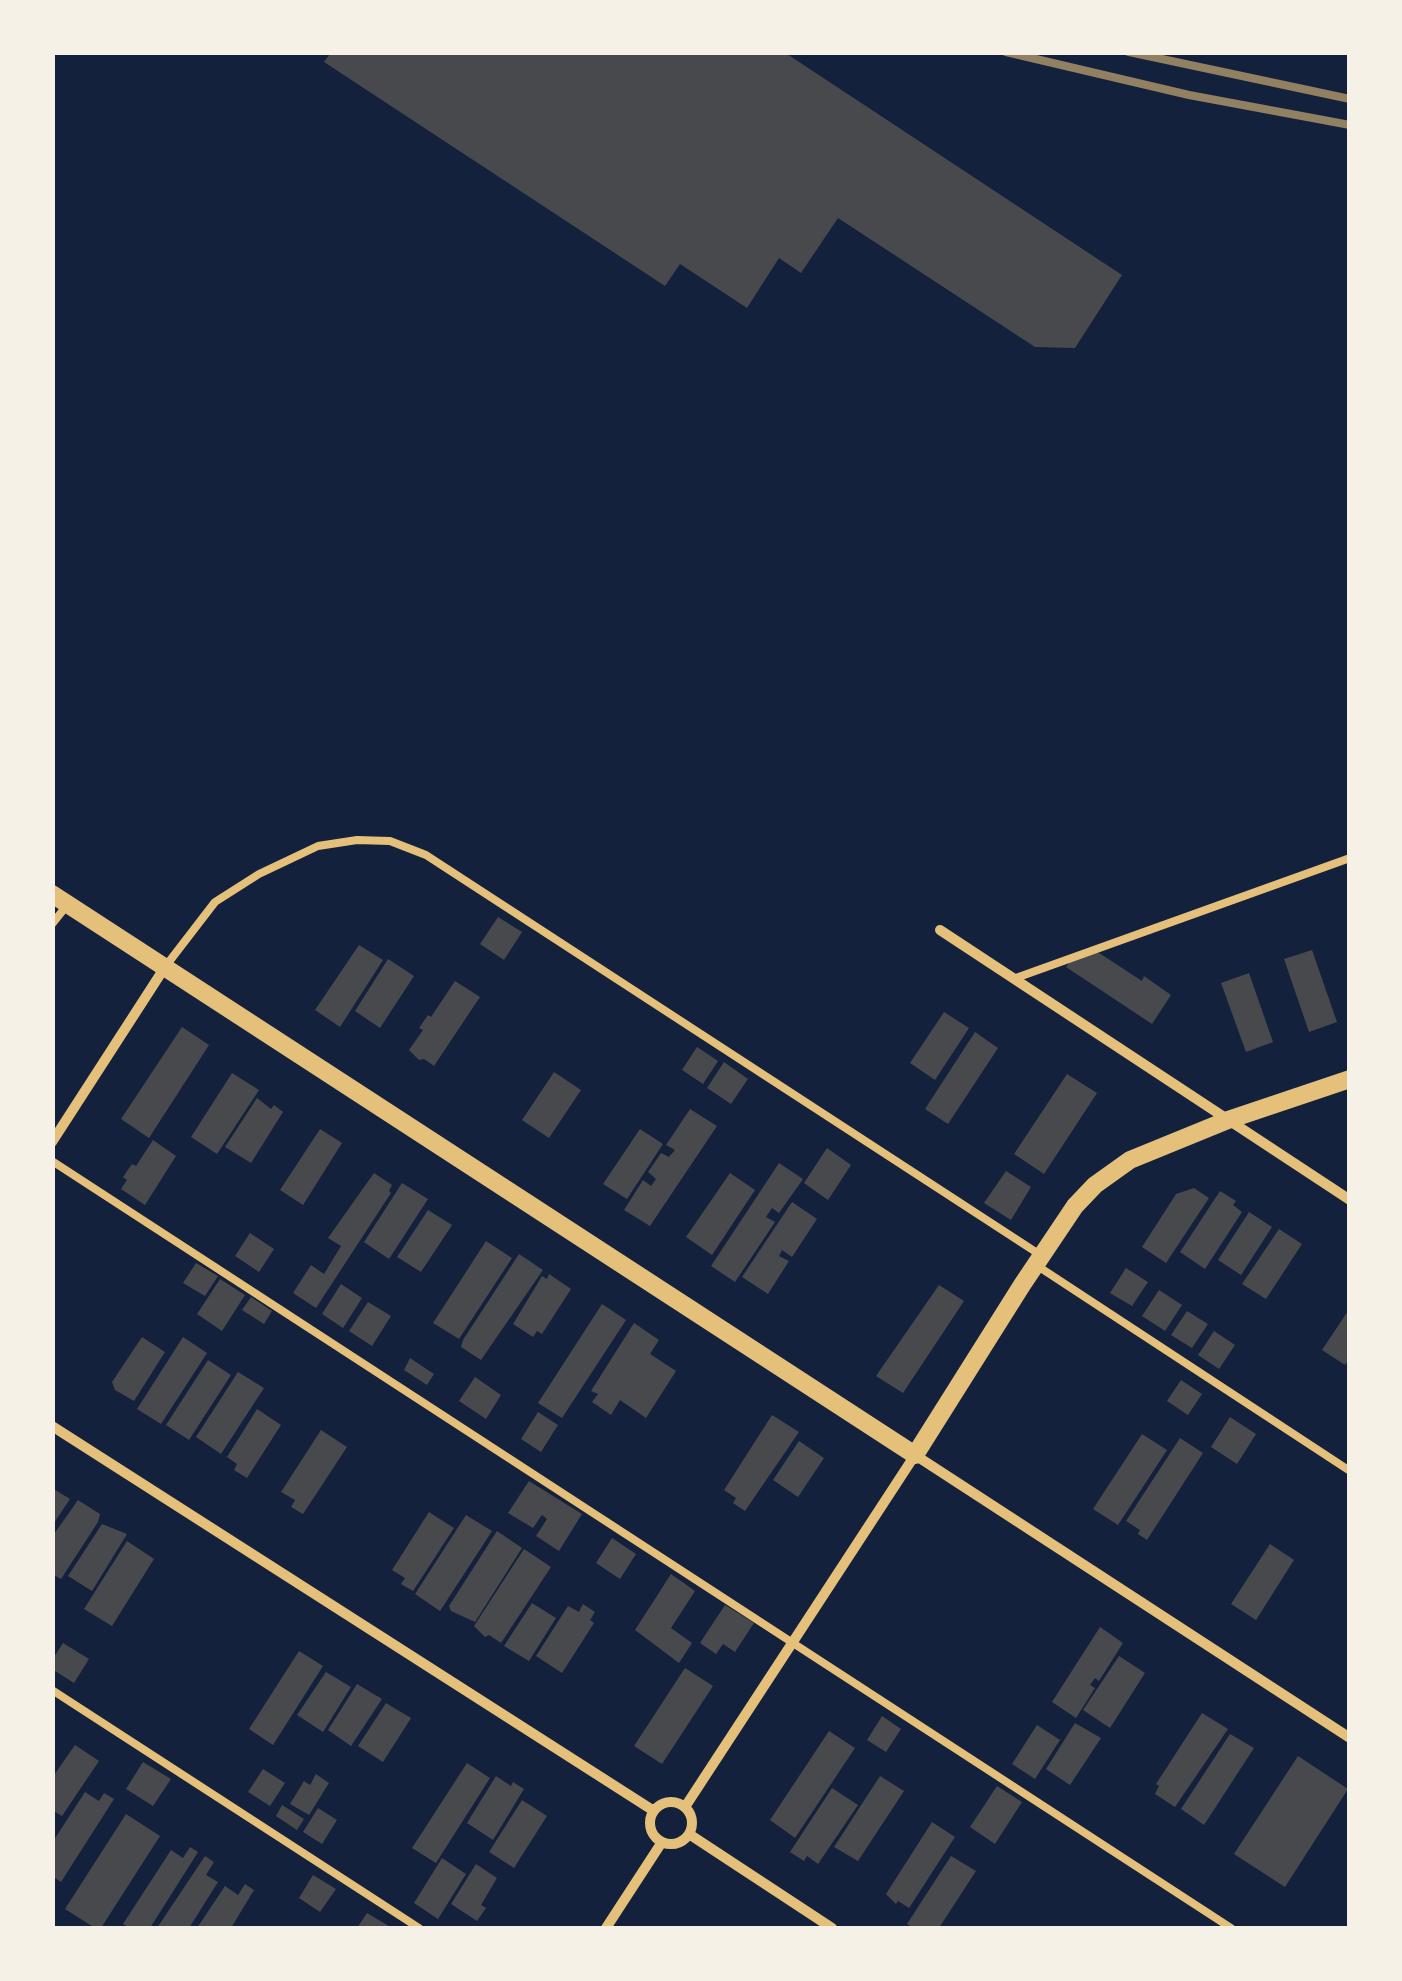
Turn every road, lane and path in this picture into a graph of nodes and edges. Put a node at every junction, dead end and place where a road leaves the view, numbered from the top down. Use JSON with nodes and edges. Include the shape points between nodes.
{"nodes":[{"id":1,"x":1350,"y":858,"type":"edge"},
{"id":2,"x":60,"y":899,"type":"edge"},
{"id":3,"x":52,"y":924,"type":"edge"},
{"id":4,"x":940,"y":930,"type":"dead end"},
{"id":5,"x":165,"y":967,"type":"junction"},
{"id":6,"x":1013,"y":979,"type":"junction"},
{"id":7,"x":1350,"y":1079,"type":"edge"},
{"id":8,"x":1228,"y":1120,"type":"junction"},
{"id":9,"x":52,"y":1142,"type":"edge"},
{"id":10,"x":52,"y":1162,"type":"edge"},
{"id":11,"x":1350,"y":1200,"type":"edge"},
{"id":12,"x":1039,"y":1260,"type":"junction"},
{"id":13,"x":52,"y":1426,"type":"edge"},
{"id":14,"x":915,"y":1454,"type":"junction"},
{"id":15,"x":1350,"y":1471,"type":"edge"},
{"id":16,"x":792,"y":1643,"type":"junction"},
{"id":17,"x":52,"y":1690,"type":"edge"},
{"id":18,"x":1350,"y":1738,"type":"edge"},
{"id":19,"x":685,"y":1807,"type":"junction"},
{"id":20,"x":654,"y":1811,"type":"junction"},
{"id":21,"x":689,"y":1834,"type":"junction"},
{"id":22,"x":662,"y":1842,"type":"junction"},
{"id":23,"x":419,"y":1928,"type":"edge"},
{"id":24,"x":606,"y":1928,"type":"edge"},
{"id":25,"x":832,"y":1928,"type":"edge"},
{"id":26,"x":1230,"y":1928,"type":"edge"}],
"edges":[{"from":1,"to":6,"type":"lane"},
{"from":2,"to":3,"type":"lane"},
{"from":2,"to":5,"type":"street"},
{"from":4,"to":6,"type":"street"},
{"from":5,"to":9,"type":"street"},
{"from":5,"to":12,"type":"lane","via":[[215,902],[259,874],[318,846],[390,841],[426,855]]},
{"from":5,"to":14,"type":"street"},
{"from":6,"to":8,"type":"street"},
{"from":7,"to":8,"type":"street"},
{"from":8,"to":11,"type":"street"},
{"from":8,"to":12,"type":"street","via":[[1112,1171],[1075,1206]]},
{"from":10,"to":16,"type":"lane"},
{"from":12,"to":14,"type":"street"},
{"from":12,"to":15,"type":"lane"},
{"from":13,"to":20,"type":"street"},
{"from":14,"to":16,"type":"street"},
{"from":14,"to":18,"type":"street"},
{"from":16,"to":19,"type":"street"},
{"from":16,"to":26,"type":"lane"},
{"from":17,"to":23,"type":"lane"},
{"from":19,"to":20,"type":"street","via":[[664,1802]]},
{"from":19,"to":21,"type":"street","via":[[692,1817]]},
{"from":20,"to":22,"type":"street","via":[[650,1828]]},
{"from":21,"to":22,"type":"street","via":[[674,1844]]},
{"from":21,"to":25,"type":"street"},
{"from":22,"to":24,"type":"street"}]}
